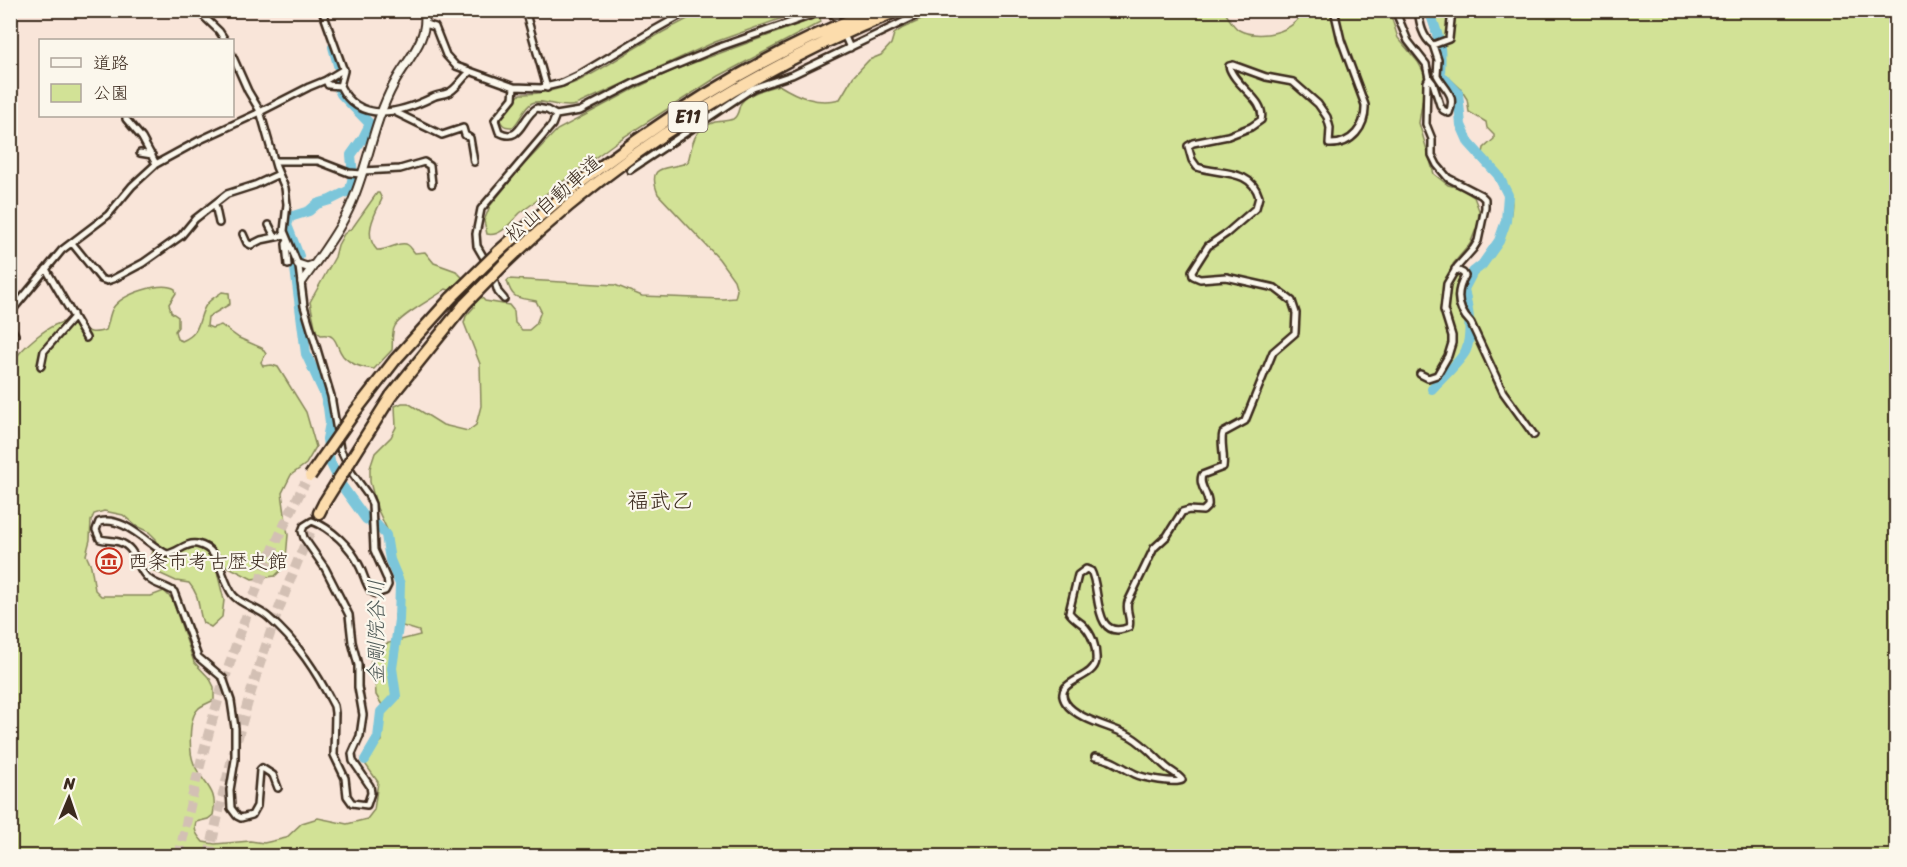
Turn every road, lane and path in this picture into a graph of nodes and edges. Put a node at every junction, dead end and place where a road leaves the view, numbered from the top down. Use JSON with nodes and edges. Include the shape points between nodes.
{"nodes":[{"id":1,"x":197,"y":10,"type":"edge"},
{"id":2,"x":322,"y":10,"type":"edge"},
{"id":3,"x":424,"y":10,"type":"edge"},
{"id":4,"x":525,"y":10,"type":"edge"},
{"id":5,"x":690,"y":10,"type":"edge"},
{"id":6,"x":875,"y":10,"type":"edge"},
{"id":7,"x":898,"y":10,"type":"edge"},
{"id":8,"x":928,"y":10,"type":"edge"},
{"id":9,"x":1334,"y":10,"type":"edge"},
{"id":10,"x":1395,"y":10,"type":"edge"},
{"id":11,"x":1418,"y":10,"type":"edge"},
{"id":12,"x":1452,"y":10,"type":"edge"},
{"id":13,"x":836,"y":17,"type":"dead end"},
{"id":14,"x":425,"y":24,"type":"junction"},
{"id":15,"x":224,"y":39,"type":"edge"},
{"id":16,"x":846,"y":39,"type":"dead end"},
{"id":17,"x":1434,"y":45,"type":"junction"},
{"id":18,"x":850,"y":48,"type":"junction"},
{"id":19,"x":234,"y":60,"type":"edge"},
{"id":20,"x":341,"y":70,"type":"junction"},
{"id":21,"x":470,"y":72,"type":"junction"},
{"id":22,"x":1429,"y":78,"type":"junction"},
{"id":23,"x":332,"y":84,"type":"junction"},
{"id":24,"x":514,"y":87,"type":"junction"},
{"id":25,"x":547,"y":88,"type":"junction"},
{"id":26,"x":392,"y":110,"type":"junction"},
{"id":27,"x":260,"y":111,"type":"junction"},
{"id":28,"x":381,"y":112,"type":"junction"},
{"id":29,"x":556,"y":115,"type":"junction"},
{"id":30,"x":126,"y":117,"type":"edge"},
{"id":31,"x":140,"y":153,"type":"dead end"},
{"id":32,"x":152,"y":155,"type":"junction"},
{"id":33,"x":275,"y":161,"type":"junction"},
{"id":34,"x":474,"y":162,"type":"dead end"},
{"id":35,"x":156,"y":164,"type":"junction"},
{"id":36,"x":630,"y":170,"type":"dead end"},
{"id":37,"x":362,"y":173,"type":"junction"},
{"id":38,"x":279,"y":174,"type":"junction"},
{"id":39,"x":432,"y":184,"type":"dead end"},
{"id":40,"x":215,"y":204,"type":"junction"},
{"id":41,"x":219,"y":223,"type":"dead end"},
{"id":42,"x":269,"y":225,"type":"dead end"},
{"id":43,"x":243,"y":234,"type":"dead end"},
{"id":44,"x":275,"y":237,"type":"junction"},
{"id":45,"x":287,"y":238,"type":"junction"},
{"id":46,"x":72,"y":243,"type":"junction"},
{"id":47,"x":315,"y":263,"type":"junction"},
{"id":48,"x":298,"y":264,"type":"junction"},
{"id":49,"x":288,"y":265,"type":"dead end"},
{"id":50,"x":46,"y":269,"type":"junction"},
{"id":51,"x":1455,"y":269,"type":"junction"},
{"id":52,"x":302,"y":282,"type":"junction"},
{"id":53,"x":504,"y":299,"type":"dead end"},
{"id":54,"x":10,"y":313,"type":"edge"},
{"id":55,"x":73,"y":314,"type":"junction"},
{"id":56,"x":10,"y":326,"type":"edge"},
{"id":57,"x":15,"y":335,"type":"dead end"},
{"id":58,"x":86,"y":338,"type":"dead end"},
{"id":59,"x":41,"y":366,"type":"dead end"},
{"id":60,"x":1420,"y":374,"type":"dead end"},
{"id":61,"x":1534,"y":435,"type":"dead end"},
{"id":62,"x":308,"y":480,"type":"tunnel mouth"},
{"id":63,"x":321,"y":508,"type":"tunnel mouth"},
{"id":64,"x":1095,"y":756,"type":"dead end"},
{"id":65,"x":278,"y":788,"type":"dead end"}],
"edges":[{"from":1,"to":15,"type":"street"},
{"from":2,"to":20,"type":"street"},
{"from":3,"to":14,"type":"street"},
{"from":4,"to":25,"type":"street"},
{"from":5,"to":25,"type":"street","via":[[577,76]]},
{"from":6,"to":62,"type":"highway","name":"松山自動車道","number":"E11","bridge":true,"via":[[755,67],[665,121],[566,193],[498,252],[395,360]]},
{"from":7,"to":63,"type":"highway","name":"松山自動車道","number":"E11","bridge":true,"via":[[777,66],[697,111],[625,160],[541,228],[465,304],[391,396]]},
{"from":8,"to":18,"type":"street"},
{"from":9,"to":64,"type":"street","via":[[1365,105],[1366,116],[1358,132],[1350,139],[1329,144],[1327,117],[1293,82],[1233,65],[1230,70],[1242,89],[1260,106],[1261,120],[1241,131],[1188,146],[1197,167],[1243,177],[1259,197],[1256,208],[1208,246],[1192,271],[1193,276],[1275,288],[1295,307],[1296,328],[1293,336],[1273,352],[1245,421],[1223,433],[1222,467],[1202,475],[1208,506],[1203,511],[1182,513],[1154,548],[1128,602],[1129,627],[1114,630],[1103,620],[1094,576],[1086,569],[1078,575],[1069,612],[1090,634],[1096,664],[1093,671],[1067,684],[1063,691],[1066,704],[1074,712],[1145,746],[1182,780],[1175,783],[1142,776],[1110,759]]},
{"from":10,"to":22,"type":"street","via":[[1408,41],[1426,64]]},
{"from":11,"to":17,"type":"street","via":[[1422,32]]},
{"from":12,"to":17,"type":"street","via":[[1450,35]]},
{"from":13,"to":29,"type":"street","via":[[824,11],[772,28],[636,82],[580,111]]},
{"from":14,"to":21,"type":"street","via":[[437,30],[448,59]]},
{"from":14,"to":28,"type":"street","via":[[420,44],[394,83]]},
{"from":16,"to":18,"type":"street"},
{"from":17,"to":22,"type":"street","via":[[1437,75],[1449,89],[1449,113],[1440,105]]},
{"from":18,"to":36,"type":"street","via":[[753,88]]},
{"from":19,"to":27,"type":"street"},
{"from":20,"to":23,"type":"street"},
{"from":20,"to":23,"type":"street","via":[[345,76]]},
{"from":21,"to":24,"type":"street"},
{"from":21,"to":26,"type":"street","via":[[449,93]]},
{"from":22,"to":51,"type":"street","via":[[1425,116],[1432,155],[1448,178],[1477,192],[1485,202],[1478,241]]},
{"from":23,"to":27,"type":"street","via":[[309,87]]},
{"from":23,"to":28,"type":"street","via":[[358,108]]},
{"from":24,"to":25,"type":"street"},
{"from":24,"to":29,"type":"street","via":[[513,98],[495,120],[499,132],[515,134],[537,108]]},
{"from":26,"to":28,"type":"street"},
{"from":26,"to":34,"type":"street","via":[[442,135],[463,128],[470,138]]},
{"from":27,"to":33,"type":"street"},
{"from":27,"to":35,"type":"street"},
{"from":28,"to":37,"type":"street"},
{"from":29,"to":53,"type":"street","via":[[552,125],[481,209],[477,246]]},
{"from":30,"to":32,"type":"street"},
{"from":31,"to":32,"type":"street"},
{"from":32,"to":35,"type":"street"},
{"from":33,"to":37,"type":"street","via":[[318,161],[349,173]]},
{"from":33,"to":38,"type":"street"},
{"from":35,"to":46,"type":"street","via":[[108,215]]},
{"from":37,"to":39,"type":"street","via":[[424,162],[430,166]]},
{"from":37,"to":47,"type":"street","via":[[350,209]]},
{"from":38,"to":40,"type":"street","via":[[231,191]]},
{"from":38,"to":45,"type":"street","via":[[287,197]]},
{"from":40,"to":41,"type":"street"},
{"from":40,"to":46,"type":"street","via":[[181,236],[110,280],[99,277]]},
{"from":42,"to":44,"type":"street"},
{"from":43,"to":44,"type":"street","via":[[251,245]]},
{"from":44,"to":45,"type":"street"},
{"from":45,"to":48,"type":"street"},
{"from":45,"to":49,"type":"street"},
{"from":46,"to":50,"type":"street"},
{"from":47,"to":48,"type":"street","via":[[307,267]]},
{"from":47,"to":52,"type":"street"},
{"from":48,"to":52,"type":"street"},
{"from":50,"to":54,"type":"street"},
{"from":50,"to":55,"type":"street"},
{"from":51,"to":60,"type":"street","via":[[1443,302],[1452,336],[1448,356],[1437,375],[1428,378]]},
{"from":51,"to":61,"type":"street","via":[[1465,276],[1458,290],[1464,316],[1471,323],[1503,392]]},
{"from":52,"to":65,"type":"street","via":[[304,306],[331,396],[340,449],[372,504],[374,550],[388,585],[381,593],[371,591],[354,556],[327,530],[312,521],[307,523],[302,531],[304,538],[350,615],[363,716],[352,754],[371,793],[367,805],[352,803],[347,796],[345,778],[333,749],[334,706],[313,666],[270,618],[234,597],[212,552],[190,544],[167,554],[140,534],[112,522],[96,525],[100,539],[127,546],[144,575],[174,592],[198,657],[223,678],[235,728],[231,808],[241,818],[252,815],[262,768],[273,775]]},
{"from":55,"to":58,"type":"street"},
{"from":55,"to":59,"type":"street","via":[[44,351]]},
{"from":56,"to":57,"type":"street"}]}
